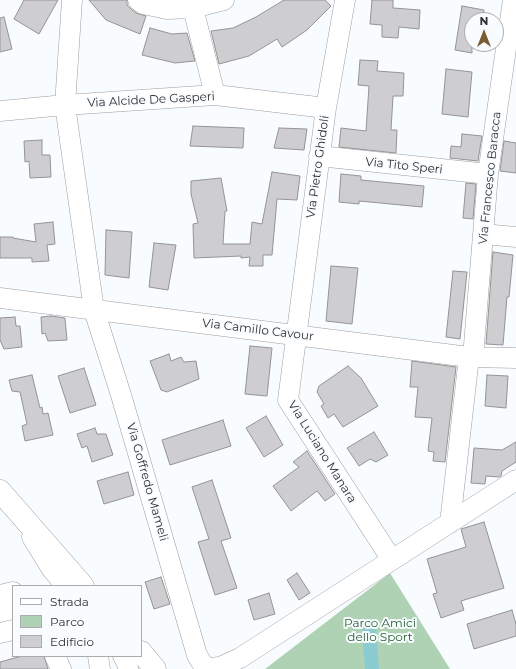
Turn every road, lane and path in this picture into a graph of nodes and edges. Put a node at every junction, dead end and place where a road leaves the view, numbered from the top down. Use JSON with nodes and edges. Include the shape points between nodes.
{"nodes":[{"id":1,"x":72,"y":0,"type":"edge"},
{"id":2,"x":138,"y":0,"type":"edge"},
{"id":3,"x":224,"y":0,"type":"edge"},
{"id":4,"x":345,"y":0,"type":"edge"},
{"id":5,"x":513,"y":0,"type":"edge"},
{"id":6,"x":192,"y":8,"type":"junction"},
{"id":7,"x":215,"y":95,"type":"junction"},
{"id":8,"x":65,"y":105,"type":"junction"},
{"id":9,"x":326,"y":108,"type":"junction"},
{"id":10,"x":0,"y":111,"type":"edge"},
{"id":11,"x":319,"y":156,"type":"junction"},
{"id":12,"x":488,"y":174,"type":"junction"},
{"id":13,"x":483,"y":234,"type":"junction"},
{"id":14,"x":516,"y":238,"type":"edge"},
{"id":15,"x":0,"y":298,"type":"edge"},
{"id":16,"x":94,"y":310,"type":"junction"},
{"id":17,"x":296,"y":334,"type":"junction"},
{"id":18,"x":471,"y":357,"type":"junction"},
{"id":19,"x":516,"y":358,"type":"edge"},
{"id":20,"x":516,"y":480,"type":"edge"},
{"id":21,"x":0,"y":492,"type":"edge"},
{"id":22,"x":16,"y":510,"type":"junction"},
{"id":23,"x":450,"y":523,"type":"junction"},
{"id":24,"x":392,"y":560,"type":"junction"},
{"id":25,"x":64,"y":584,"type":"edge"},
{"id":26,"x":82,"y":585,"type":"edge"},
{"id":27,"x":12,"y":592,"type":"edge"},
{"id":28,"x":0,"y":595,"type":"edge"},
{"id":29,"x":12,"y":609,"type":"edge"},
{"id":30,"x":0,"y":612,"type":"edge"},
{"id":31,"x":12,"y":630,"type":"edge"},
{"id":32,"x":0,"y":633,"type":"edge"},
{"id":33,"x":55,"y":657,"type":"edge"},
{"id":34,"x":98,"y":657,"type":"edge"},
{"id":35,"x":124,"y":657,"type":"edge"},
{"id":36,"x":61,"y":669,"type":"edge"},
{"id":37,"x":100,"y":669,"type":"edge"},
{"id":38,"x":128,"y":669,"type":"edge"}],
"edges":[{"from":1,"to":8,"type":"street","name":"Via Goffredo Mameli"},
{"from":2,"to":6,"type":"street","via":[[143,4],[167,9]]},
{"from":3,"to":6,"type":"street"},
{"from":4,"to":9,"type":"street","name":"Via Pietro Ghidoli"},
{"from":5,"to":12,"type":"street","name":"Via Francesco Baracca"},
{"from":6,"to":7,"type":"street"},
{"from":7,"to":8,"type":"street","name":"Via Alcide De Gasperi"},
{"from":7,"to":9,"type":"street","name":"Via Alcide De Gasperi"},
{"from":8,"to":10,"type":"street","name":"Via Alcide De Gasperi"},
{"from":8,"to":16,"type":"street","name":"Via Goffredo Mameli"},
{"from":9,"to":11,"type":"street","name":"Via Pietro Ghidoli"},
{"from":11,"to":12,"type":"street","name":"Via Tito Speri"},
{"from":11,"to":17,"type":"street","name":"Via Pietro Ghidoli"},
{"from":12,"to":13,"type":"street","name":"Via Francesco Baracca"},
{"from":13,"to":14,"type":"street"},
{"from":13,"to":18,"type":"street","name":"Via Francesco Baracca"},
{"from":15,"to":16,"type":"street","name":"Via Camillo Cavour"},
{"from":16,"to":17,"type":"street","name":"Via Camillo Cavour"},
{"from":16,"to":24,"type":"street","name":"Via Goffredo Mameli","via":[[197,655],[203,665],[210,668],[220,667],[240,658]]},
{"from":17,"to":18,"type":"street","name":"Via Camillo Cavour"},
{"from":17,"to":24,"type":"street","name":"Via Luciano Manara","via":[[288,400]]},
{"from":18,"to":19,"type":"street","name":"Via Camillo Cavour"},
{"from":18,"to":23,"type":"street","name":"Via Francesco Baracca"},
{"from":20,"to":23,"type":"street"},
{"from":21,"to":22,"type":"main road"},
{"from":22,"to":25,"type":"street","via":[[51,568]]},
{"from":22,"to":26,"type":"main road"},
{"from":23,"to":24,"type":"street"},
{"from":27,"to":28,"type":"street"},
{"from":29,"to":30,"type":"street"},
{"from":31,"to":32,"type":"street"},
{"from":33,"to":36,"type":"street"},
{"from":34,"to":37,"type":"street"},
{"from":35,"to":38,"type":"street"}]}
